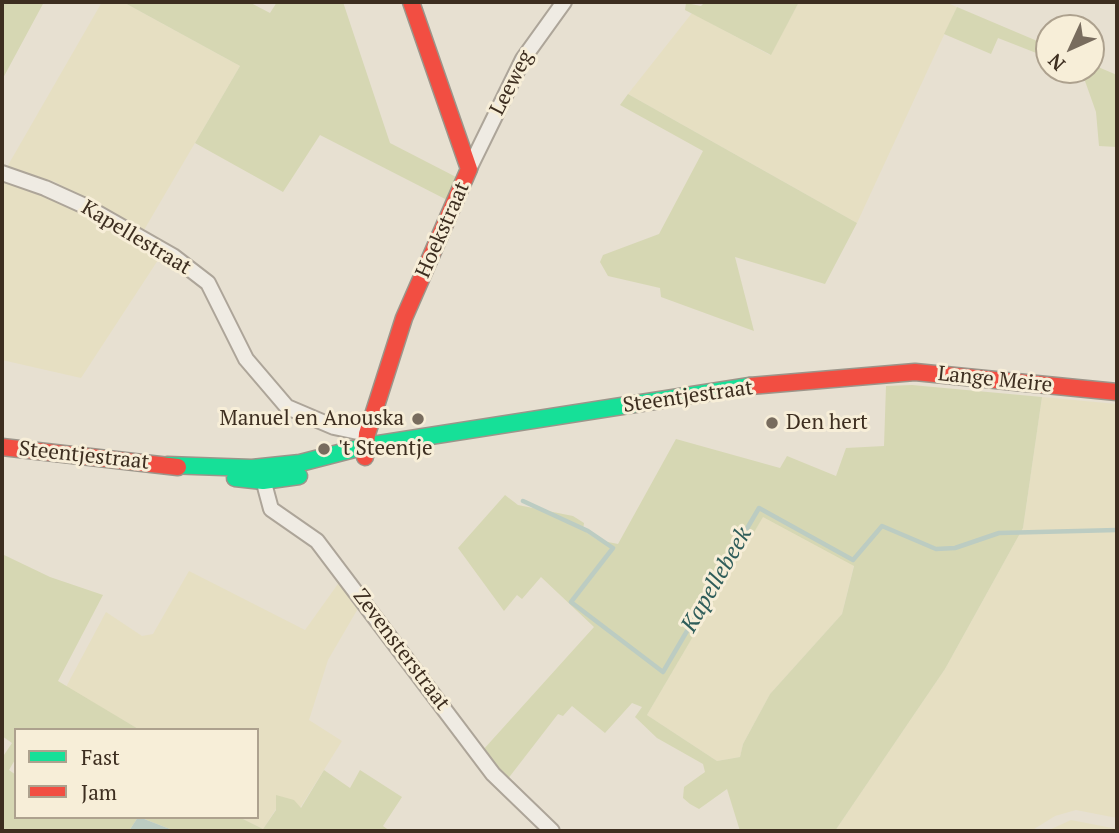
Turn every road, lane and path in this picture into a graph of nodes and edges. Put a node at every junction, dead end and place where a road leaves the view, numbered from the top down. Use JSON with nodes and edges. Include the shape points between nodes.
{"nodes":[{"id":1,"x":411,"y":2,"type":"edge"},
{"id":2,"x":564,"y":2,"type":"edge"},
{"id":3,"x":469,"y":169,"type":"junction"},
{"id":4,"x":2,"y":173,"type":"edge"},
{"id":5,"x":872,"y":374,"type":"joint"},
{"id":6,"x":1117,"y":393,"type":"edge"},
{"id":7,"x":366,"y":446,"type":"junction"},
{"id":8,"x":2,"y":447,"type":"edge"},
{"id":9,"x":262,"y":474,"type":"junction"},
{"id":10,"x":552,"y":831,"type":"edge"}],
"edges":[{"from":1,"to":3,"type":"street","name":"Hoekstraat"},
{"from":2,"to":3,"type":"street","name":"Leeweg","via":[[523,59]]},
{"from":3,"to":7,"type":"street","name":"Hoekstraat","via":[[404,318]]},
{"from":4,"to":7,"type":"street","name":"Kapellestraat","via":[[87,207],[173,256],[208,283],[247,359],[287,407]]},
{"from":5,"to":6,"type":"street","name":"Lange Meire","via":[[915,372]]},
{"from":5,"to":7,"type":"street","name":"Steentjestraat","via":[[744,387]]},
{"from":7,"to":9,"type":"street","name":"Steentjestraat"},
{"from":8,"to":9,"type":"street","name":"Steentjestraat"},
{"from":9,"to":10,"type":"street","name":"Zevensterstraat","via":[[271,509],[317,541],[493,774]]}]}
